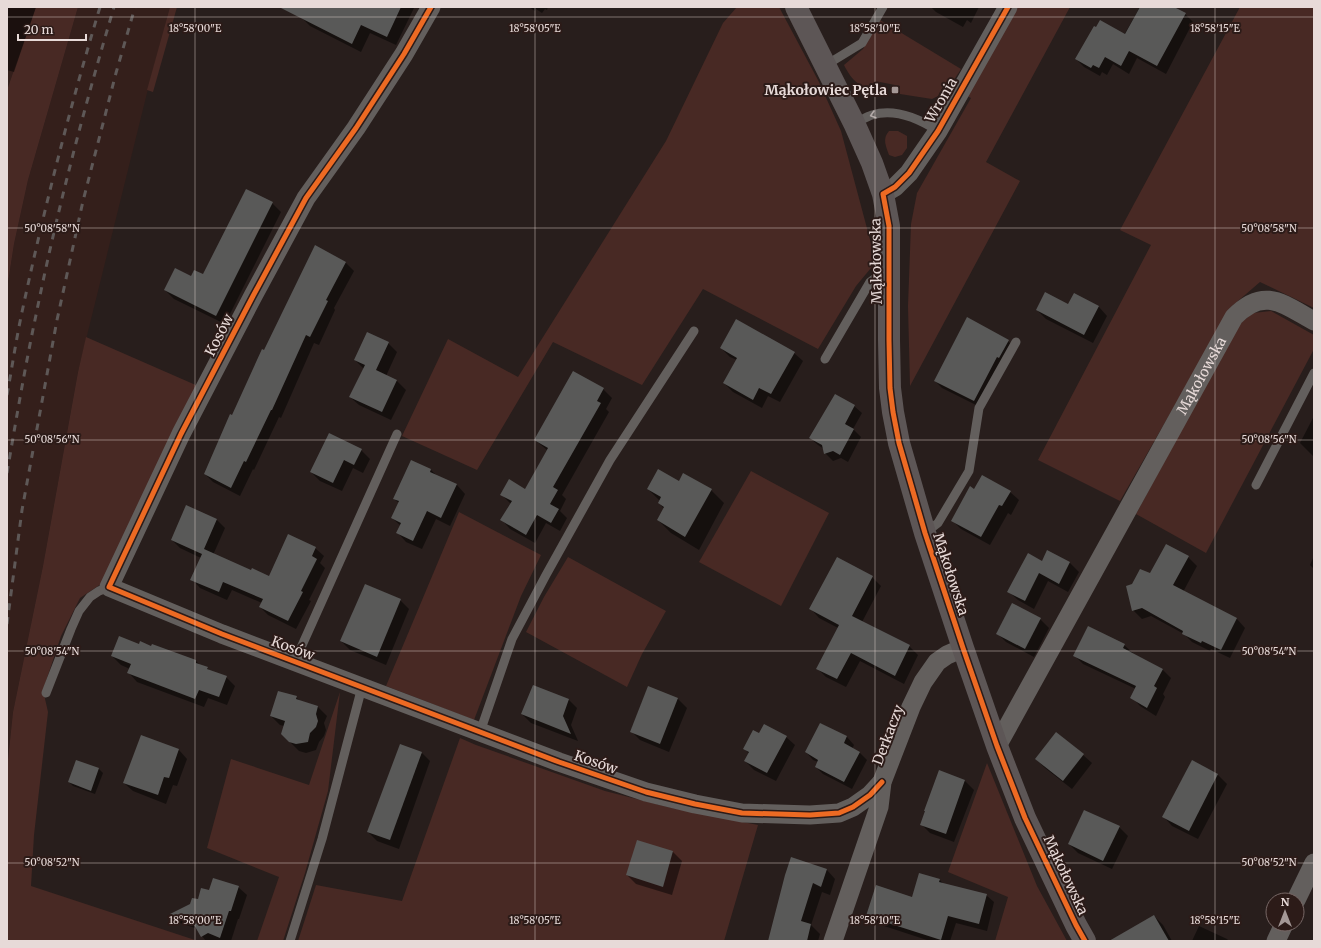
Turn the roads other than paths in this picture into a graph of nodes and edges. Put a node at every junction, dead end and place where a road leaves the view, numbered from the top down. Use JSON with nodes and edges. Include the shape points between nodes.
{"nodes":[{"id":1,"x":431,"y":7,"type":"edge"},
{"id":2,"x":796,"y":7,"type":"edge"},
{"id":3,"x":883,"y":7,"type":"edge"},
{"id":4,"x":1008,"y":7,"type":"edge"},
{"id":5,"x":826,"y":65,"type":"junction"},
{"id":6,"x":854,"y":123,"type":"junction"},
{"id":7,"x":938,"y":130,"type":"junction"},
{"id":8,"x":883,"y":194,"type":"junction"},
{"id":9,"x":890,"y":267,"type":"junction"},
{"id":10,"x":1314,"y":321,"type":"edge"},
{"id":11,"x":694,"y":331,"type":"dead end"},
{"id":12,"x":1016,"y":342,"type":"dead end"},
{"id":13,"x":825,"y":359,"type":"dead end"},
{"id":14,"x":1314,"y":373,"type":"edge"},
{"id":15,"x":397,"y":434,"type":"dead end"},
{"id":16,"x":1256,"y":485,"type":"dead end"},
{"id":17,"x":925,"y":533,"type":"junction"},
{"id":18,"x":109,"y":587,"type":"junction"},
{"id":19,"x":963,"y":648,"type":"junction"},
{"id":20,"x":295,"y":661,"type":"junction"},
{"id":21,"x":362,"y":687,"type":"junction"},
{"id":22,"x":46,"y":693,"type":"dead end"},
{"id":23,"x":480,"y":732,"type":"junction"},
{"id":24,"x":997,"y":746,"type":"junction"},
{"id":25,"x":882,"y":782,"type":"junction"},
{"id":26,"x":1314,"y":863,"type":"edge"},
{"id":27,"x":1300,"y":892,"type":"edge"},
{"id":28,"x":290,"y":941,"type":"edge"},
{"id":29,"x":832,"y":941,"type":"edge"},
{"id":30,"x":1085,"y":941,"type":"edge"}],
"edges":[{"from":1,"to":18,"type":"street","name":"Kosów","via":[[356,128],[306,198],[181,434]]},
{"from":2,"to":5,"type":"street","name":"Mąkołowska"},
{"from":3,"to":5,"type":"lane","via":[[862,43]]},
{"from":4,"to":7,"type":"street","name":"Wronia"},
{"from":5,"to":6,"type":"street","name":"Mąkołowska"},
{"from":7,"to":6,"type":"lane","one_way":true,"via":[[907,115],[894,113],[871,115]]},
{"from":6,"to":8,"type":"street","name":"Mąkołowska"},
{"from":7,"to":8,"type":"street","name":"Wronia","via":[[909,173],[895,187]]},
{"from":8,"to":9,"type":"street","name":"Mąkołowska","via":[[889,226]]},
{"from":9,"to":13,"type":"lane","via":[[870,282]]},
{"from":9,"to":17,"type":"street","name":"Mąkołowska","via":[[889,340],[893,412],[899,443]]},
{"from":10,"to":24,"type":"street","name":"Mąkołowska","via":[[1281,303],[1269,300],[1255,302],[1243,308],[1234,317]]},
{"from":11,"to":23,"type":"lane","via":[[610,460],[546,575],[512,639]]},
{"from":12,"to":17,"type":"lane","via":[[979,408],[969,471],[938,523]]},
{"from":14,"to":16,"type":"lane"},
{"from":15,"to":20,"type":"lane","name":"Kosów"},
{"from":17,"to":19,"type":"street","name":"Mąkołowska"},
{"from":18,"to":20,"type":"street","name":"Kosów"},
{"from":18,"to":22,"type":"lane","via":[[90,597],[79,611]]},
{"from":19,"to":24,"type":"street","name":"Mąkołowska"},
{"from":19,"to":25,"type":"street","name":"Derkaczy","via":[[937,662],[923,682]]},
{"from":20,"to":21,"type":"street","name":"Kosów"},
{"from":21,"to":23,"type":"street","name":"Kosów"},
{"from":21,"to":28,"type":"lane","via":[[322,839]]},
{"from":23,"to":25,"type":"street","name":"Kosów","via":[[646,792],[742,813],[839,813],[870,795]]},
{"from":24,"to":30,"type":"street","name":"Mąkołowska","via":[[1025,818]]},
{"from":25,"to":29,"type":"street","name":"Derkaczy","via":[[879,806]]},
{"from":26,"to":27,"type":"street"}]}
